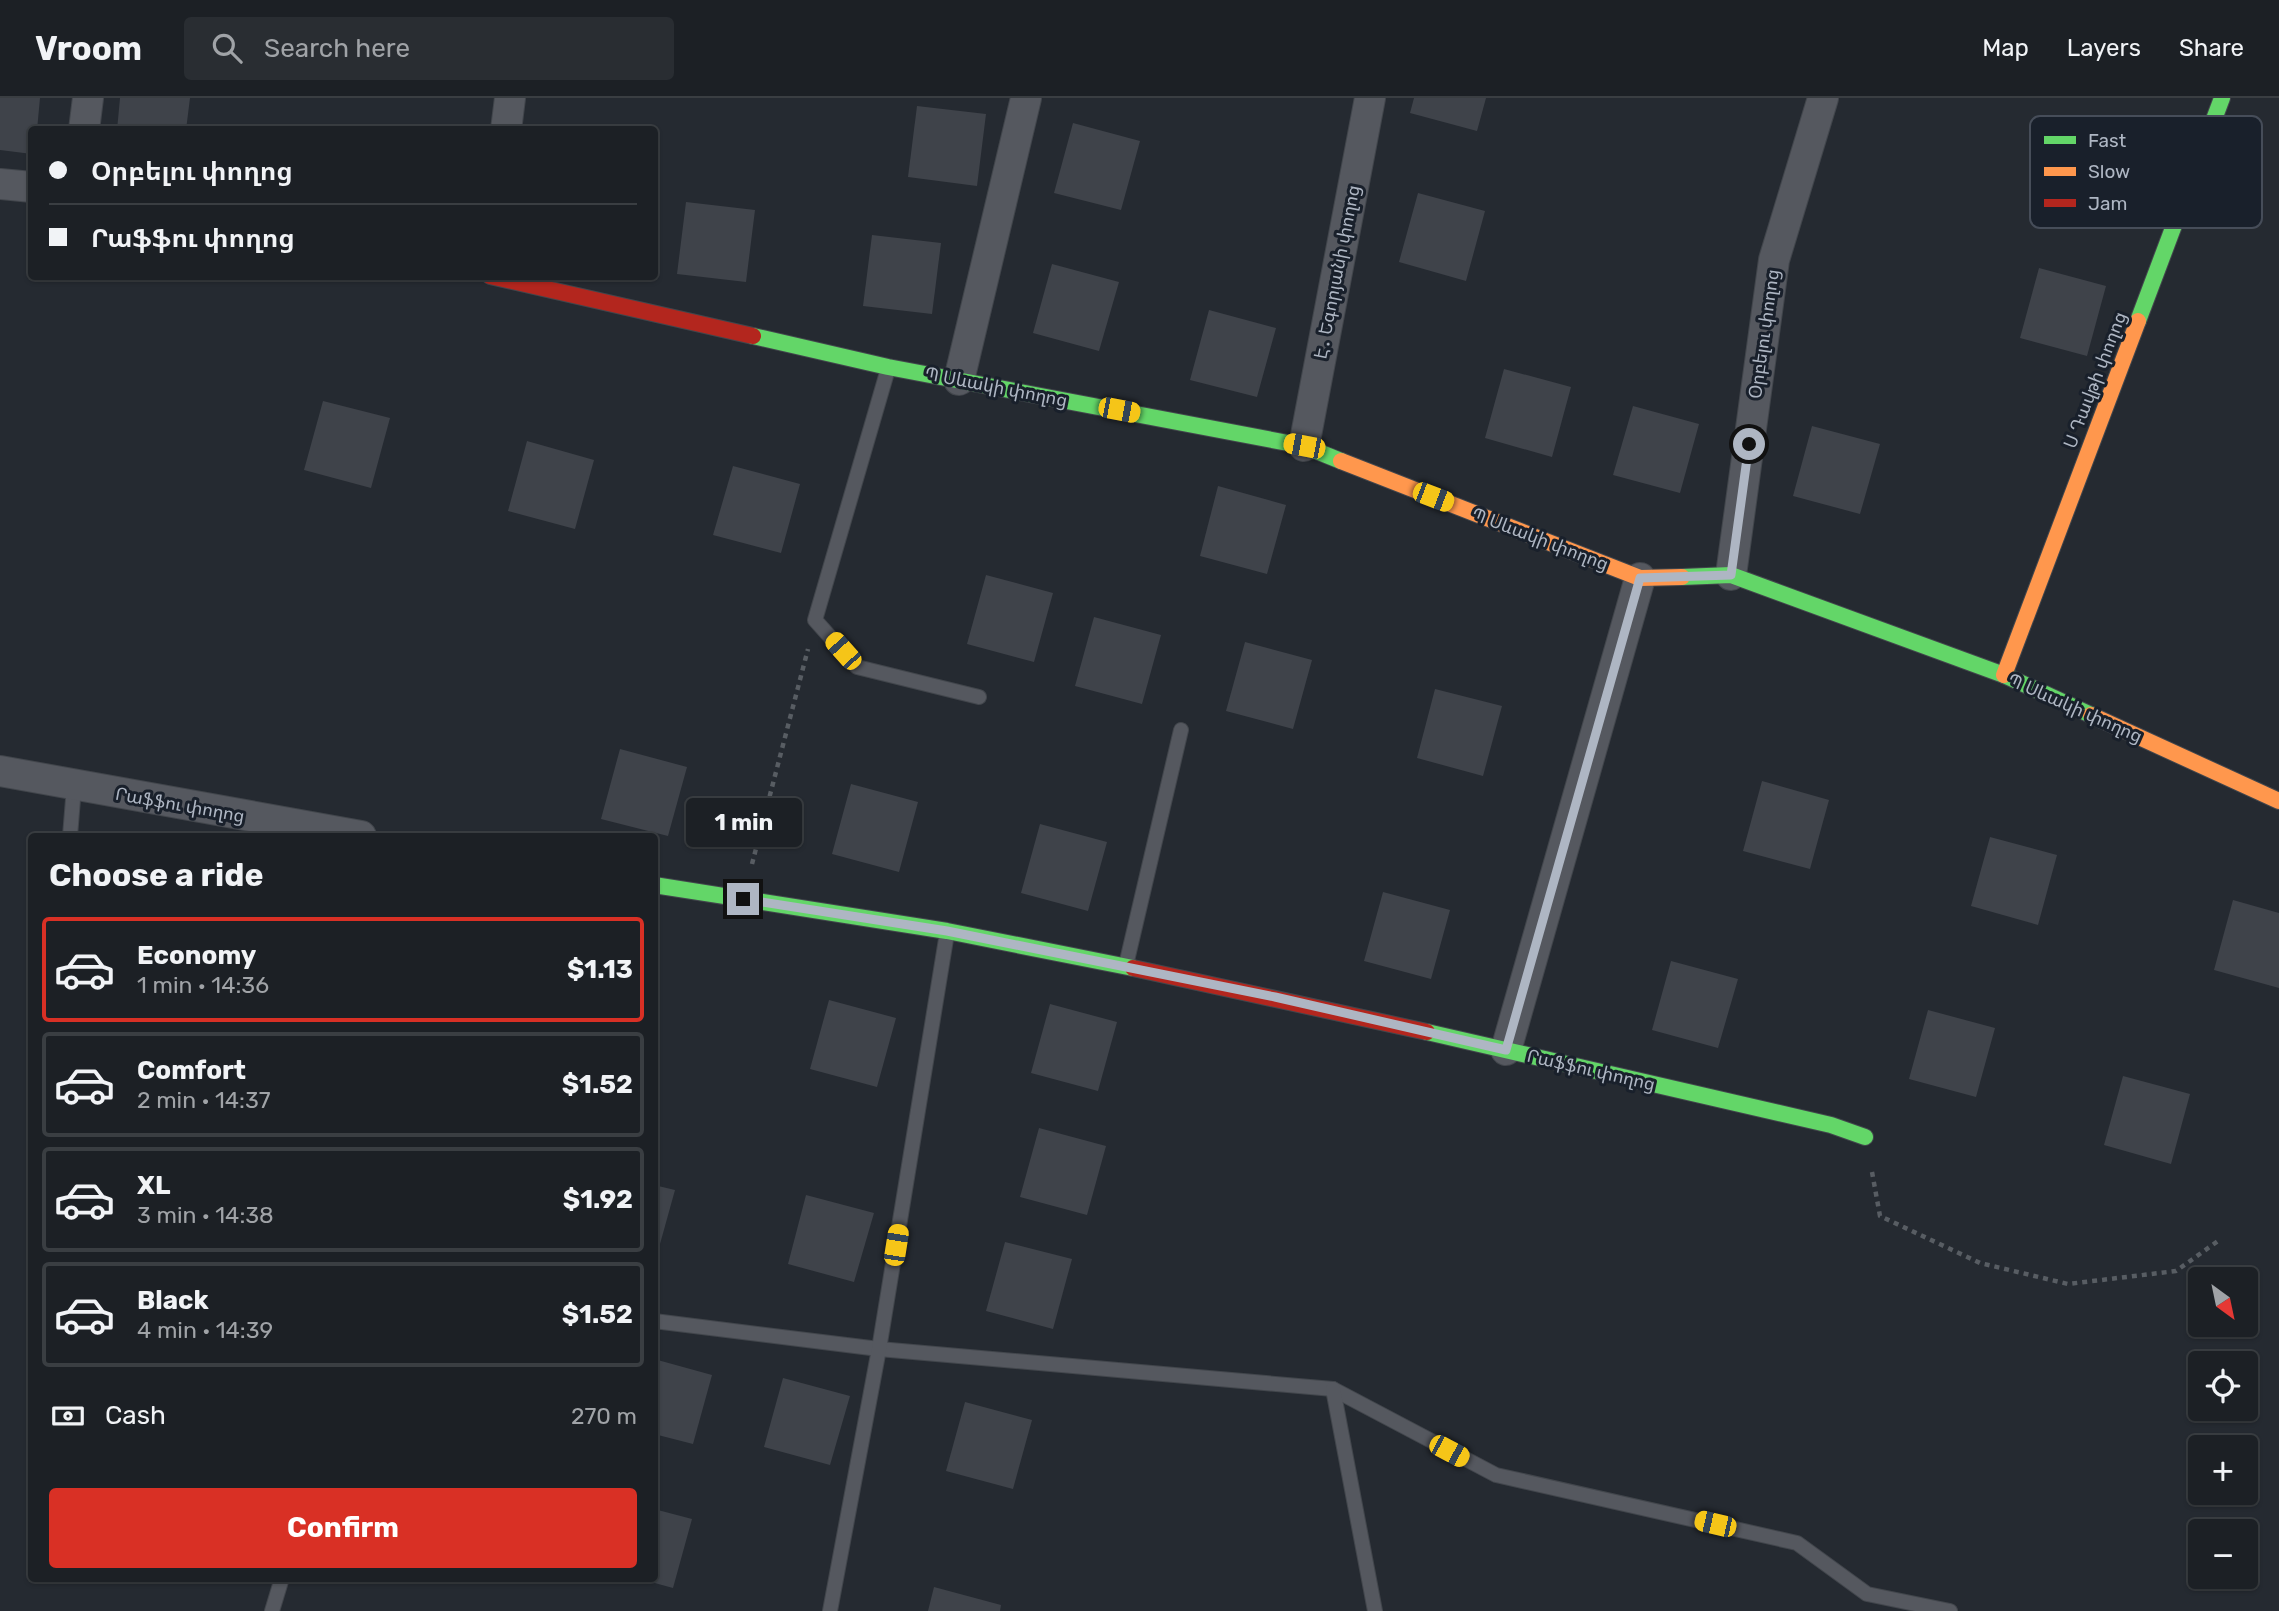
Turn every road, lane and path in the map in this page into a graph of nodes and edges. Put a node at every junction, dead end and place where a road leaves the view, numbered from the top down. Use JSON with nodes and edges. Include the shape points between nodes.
{"nodes":[{"id":1,"x":88,"y":98,"type":"edge"},
{"id":2,"x":510,"y":98,"type":"edge"},
{"id":3,"x":1026,"y":98,"type":"edge"},
{"id":4,"x":1370,"y":98,"type":"edge"},
{"id":5,"x":1823,"y":98,"type":"edge"},
{"id":6,"x":2222,"y":98,"type":"edge"},
{"id":7,"x":2215,"y":116,"type":"edge"},
{"id":8,"x":84,"y":126,"type":"edge"},
{"id":9,"x":506,"y":126,"type":"edge"},
{"id":10,"x":0,"y":184,"type":"edge"},
{"id":11,"x":28,"y":187,"type":"edge"},
{"id":12,"x":2173,"y":228,"type":"edge"},
{"id":13,"x":507,"y":280,"type":"edge"},
{"id":14,"x":888,"y":368,"type":"junction"},
{"id":15,"x":960,"y":380,"type":"junction"},
{"id":16,"x":1304,"y":446,"type":"junction"},
{"id":17,"x":1731,"y":575,"type":"junction"},
{"id":18,"x":1640,"y":578,"type":"junction"},
{"id":19,"x":815,"y":620,"type":"junction"},
{"id":20,"x":2004,"y":676,"type":"junction"},
{"id":21,"x":979,"y":697,"type":"dead end"},
{"id":22,"x":1181,"y":730,"type":"dead end"},
{"id":23,"x":0,"y":771,"type":"edge"},
{"id":24,"x":74,"y":787,"type":"junction"},
{"id":25,"x":2279,"y":801,"type":"edge"},
{"id":26,"x":70,"y":833,"type":"edge"},
{"id":27,"x":343,"y":833,"type":"edge"},
{"id":28,"x":658,"y":886,"type":"edge"},
{"id":29,"x":743,"y":899,"type":"junction"},
{"id":30,"x":947,"y":931,"type":"junction"},
{"id":31,"x":1125,"y":967,"type":"junction"},
{"id":32,"x":1506,"y":1050,"type":"junction"},
{"id":33,"x":1865,"y":1137,"type":"joint"},
{"id":34,"x":2218,"y":1241,"type":"dead end"},
{"id":35,"x":658,"y":1321,"type":"edge"},
{"id":36,"x":879,"y":1349,"type":"junction"},
{"id":37,"x":1333,"y":1389,"type":"junction"},
{"id":38,"x":281,"y":1582,"type":"edge"},
{"id":39,"x":272,"y":1611,"type":"edge"},
{"id":40,"x":830,"y":1611,"type":"edge"},
{"id":41,"x":1375,"y":1611,"type":"edge"},
{"id":42,"x":1950,"y":1611,"type":"edge"}],
"edges":[{"from":1,"to":8,"type":"street"},
{"from":2,"to":9,"type":"street"},
{"from":3,"to":15,"type":"street"},
{"from":4,"to":16,"type":"street","name":"Է․ Եգորյանի փողոց"},
{"from":5,"to":17,"type":"street","name":"Օրբելու փողոց","via":[[1774,260]]},
{"from":6,"to":7,"type":"street","name":"Ս Դավթի փողոց"},
{"from":10,"to":11,"type":"street"},
{"from":12,"to":20,"type":"street","name":"Ս Դավթի փողոց"},
{"from":13,"to":14,"type":"street","name":"Պ Սևակի փողոց"},
{"from":14,"to":15,"type":"street","name":"Պ Սևակի փողոց"},
{"from":14,"to":19,"type":"lane"},
{"from":15,"to":16,"type":"street","name":"Պ Սևակի փողոց"},
{"from":16,"to":18,"type":"street","name":"Պ Սևակի փողոց"},
{"from":17,"to":18,"type":"street","name":"Պ Սևակի փողոց"},
{"from":17,"to":20,"type":"street","name":"Պ Սևակի փողոց"},
{"from":18,"to":32,"type":"street"},
{"from":19,"to":21,"type":"lane","via":[[857,667]]},
{"from":19,"to":29,"type":"path"},
{"from":20,"to":25,"type":"street","name":"Պ Սևակի փողոց"},
{"from":22,"to":31,"type":"lane"},
{"from":23,"to":24,"type":"street","name":"Րաֆֆու փողոց"},
{"from":24,"to":26,"type":"lane"},
{"from":24,"to":27,"type":"street","name":"Րաֆֆու փողոց"},
{"from":28,"to":29,"type":"street","name":"Րաֆֆու փողոց"},
{"from":29,"to":30,"type":"street","name":"Րաֆֆու փողոց"},
{"from":30,"to":31,"type":"street","name":"Րաֆֆու փողոց"},
{"from":30,"to":36,"type":"lane"},
{"from":31,"to":32,"type":"street","name":"Րաֆֆու փողոց"},
{"from":32,"to":33,"type":"street","name":"Րաֆֆու փողոց","via":[[1831,1125]]},
{"from":33,"to":34,"type":"path","via":[[1880,1216],[1980,1264],[2068,1283],[2176,1271]]},
{"from":35,"to":36,"type":"lane"},
{"from":36,"to":37,"type":"lane"},
{"from":36,"to":40,"type":"lane"},
{"from":37,"to":41,"type":"lane"},
{"from":37,"to":42,"type":"lane","via":[[1496,1475],[1797,1543],[1867,1594]]},
{"from":38,"to":39,"type":"lane"}]}
